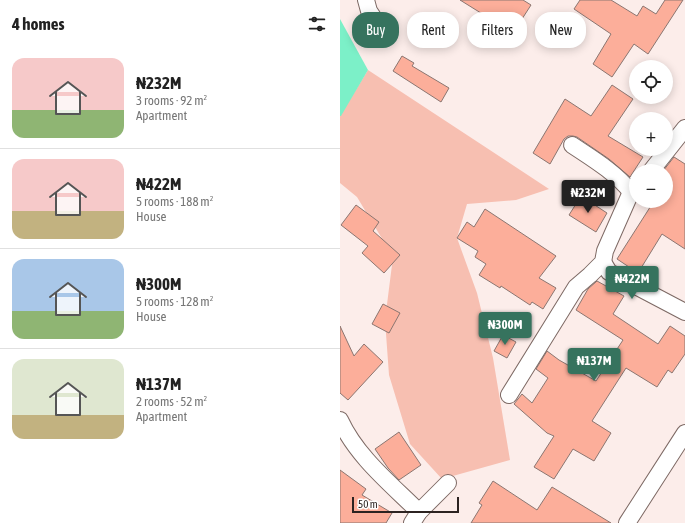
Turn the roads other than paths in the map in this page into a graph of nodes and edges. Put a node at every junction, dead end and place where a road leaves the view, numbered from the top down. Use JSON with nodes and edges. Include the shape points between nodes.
{"nodes":[{"id":1,"x":366,"y":0,"type":"edge"},
{"id":2,"x":370,"y":12,"type":"edge"},
{"id":3,"x":685,"y":128,"type":"edge"},
{"id":4,"x":572,"y":145,"type":"dead end"},
{"id":5,"x":657,"y":164,"type":"edge"},
{"id":6,"x":629,"y":186,"type":"edge"},
{"id":7,"x":629,"y":201,"type":"edge"},
{"id":8,"x":603,"y":262,"type":"junction"},
{"id":9,"x":685,"y":312,"type":"edge"},
{"id":10,"x":509,"y":395,"type":"dead end"},
{"id":11,"x":340,"y":420,"type":"edge"},
{"id":12,"x":685,"y":433,"type":"edge"},
{"id":13,"x":448,"y":483,"type":"dead end"},
{"id":14,"x":416,"y":518,"type":"edge"},
{"id":15,"x":628,"y":523,"type":"edge"}],
"edges":[{"from":1,"to":2,"type":"street"},
{"from":3,"to":5,"type":"street"},
{"from":4,"to":6,"type":"street"},
{"from":7,"to":8,"type":"street","via":[[605,251]]},
{"from":8,"to":9,"type":"street","via":[[609,272]]},
{"from":8,"to":10,"type":"street","via":[[576,287]]},
{"from":11,"to":14,"type":"street","via":[[364,458]]},
{"from":12,"to":15,"type":"street"},
{"from":13,"to":14,"type":"street"}]}
